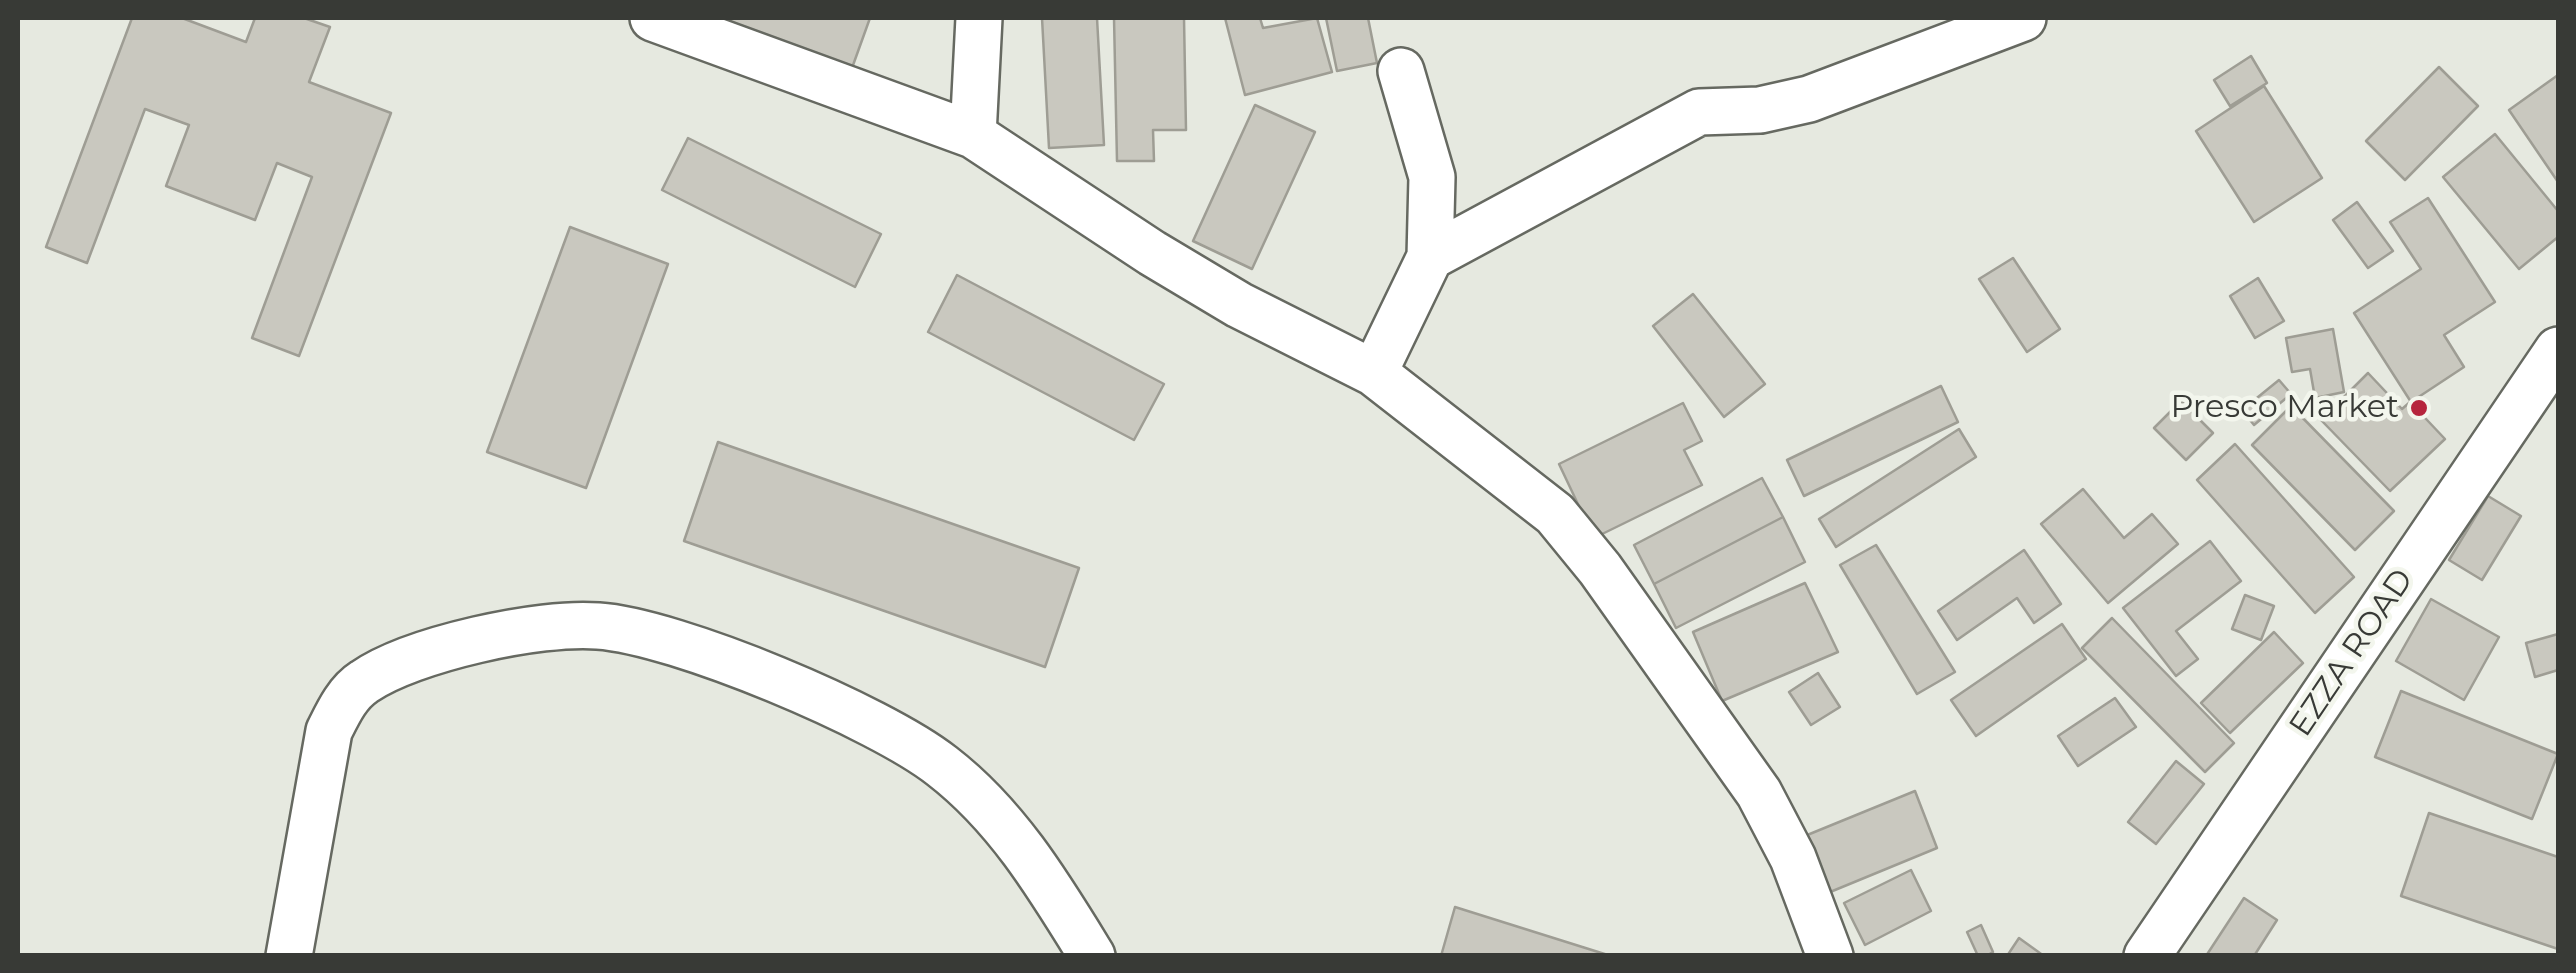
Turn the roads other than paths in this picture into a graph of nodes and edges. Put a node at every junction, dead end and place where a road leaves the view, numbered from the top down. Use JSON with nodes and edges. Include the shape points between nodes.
{"nodes":[{"id":1,"x":654,"y":18,"type":"edge"},
{"id":2,"x":979,"y":18,"type":"edge"},
{"id":3,"x":2023,"y":18,"type":"edge"},
{"id":4,"x":1401,"y":71,"type":"dead end"},
{"id":5,"x":973,"y":135,"type":"junction"},
{"id":6,"x":1430,"y":257,"type":"junction"},
{"id":7,"x":2558,"y":350,"type":"edge"},
{"id":8,"x":1374,"y":373,"type":"junction"},
{"id":9,"x":289,"y":956,"type":"edge"},
{"id":10,"x":1092,"y":956,"type":"edge"},
{"id":11,"x":1830,"y":956,"type":"edge"},
{"id":12,"x":2147,"y":956,"type":"edge"}],
"edges":[{"from":1,"to":5,"type":"street"},
{"from":2,"to":5,"type":"street"},
{"from":3,"to":6,"type":"street","via":[[1809,99],[1760,110],[1700,112]]},
{"from":4,"to":6,"type":"street","via":[[1432,177]]},
{"from":5,"to":8,"type":"street","via":[[1152,254]]},
{"from":6,"to":8,"type":"street"},
{"from":7,"to":12,"type":"street","name":"EZZA ROAD"},
{"from":8,"to":11,"type":"street","via":[[1555,514],[1600,569],[1758,794],[1792,858]]},
{"from":9,"to":10,"type":"street","via":[[329,731],[362,683],[420,654],[561,627],[600,626],[735,666],[856,715],[940,764],[996,814]]}]}
